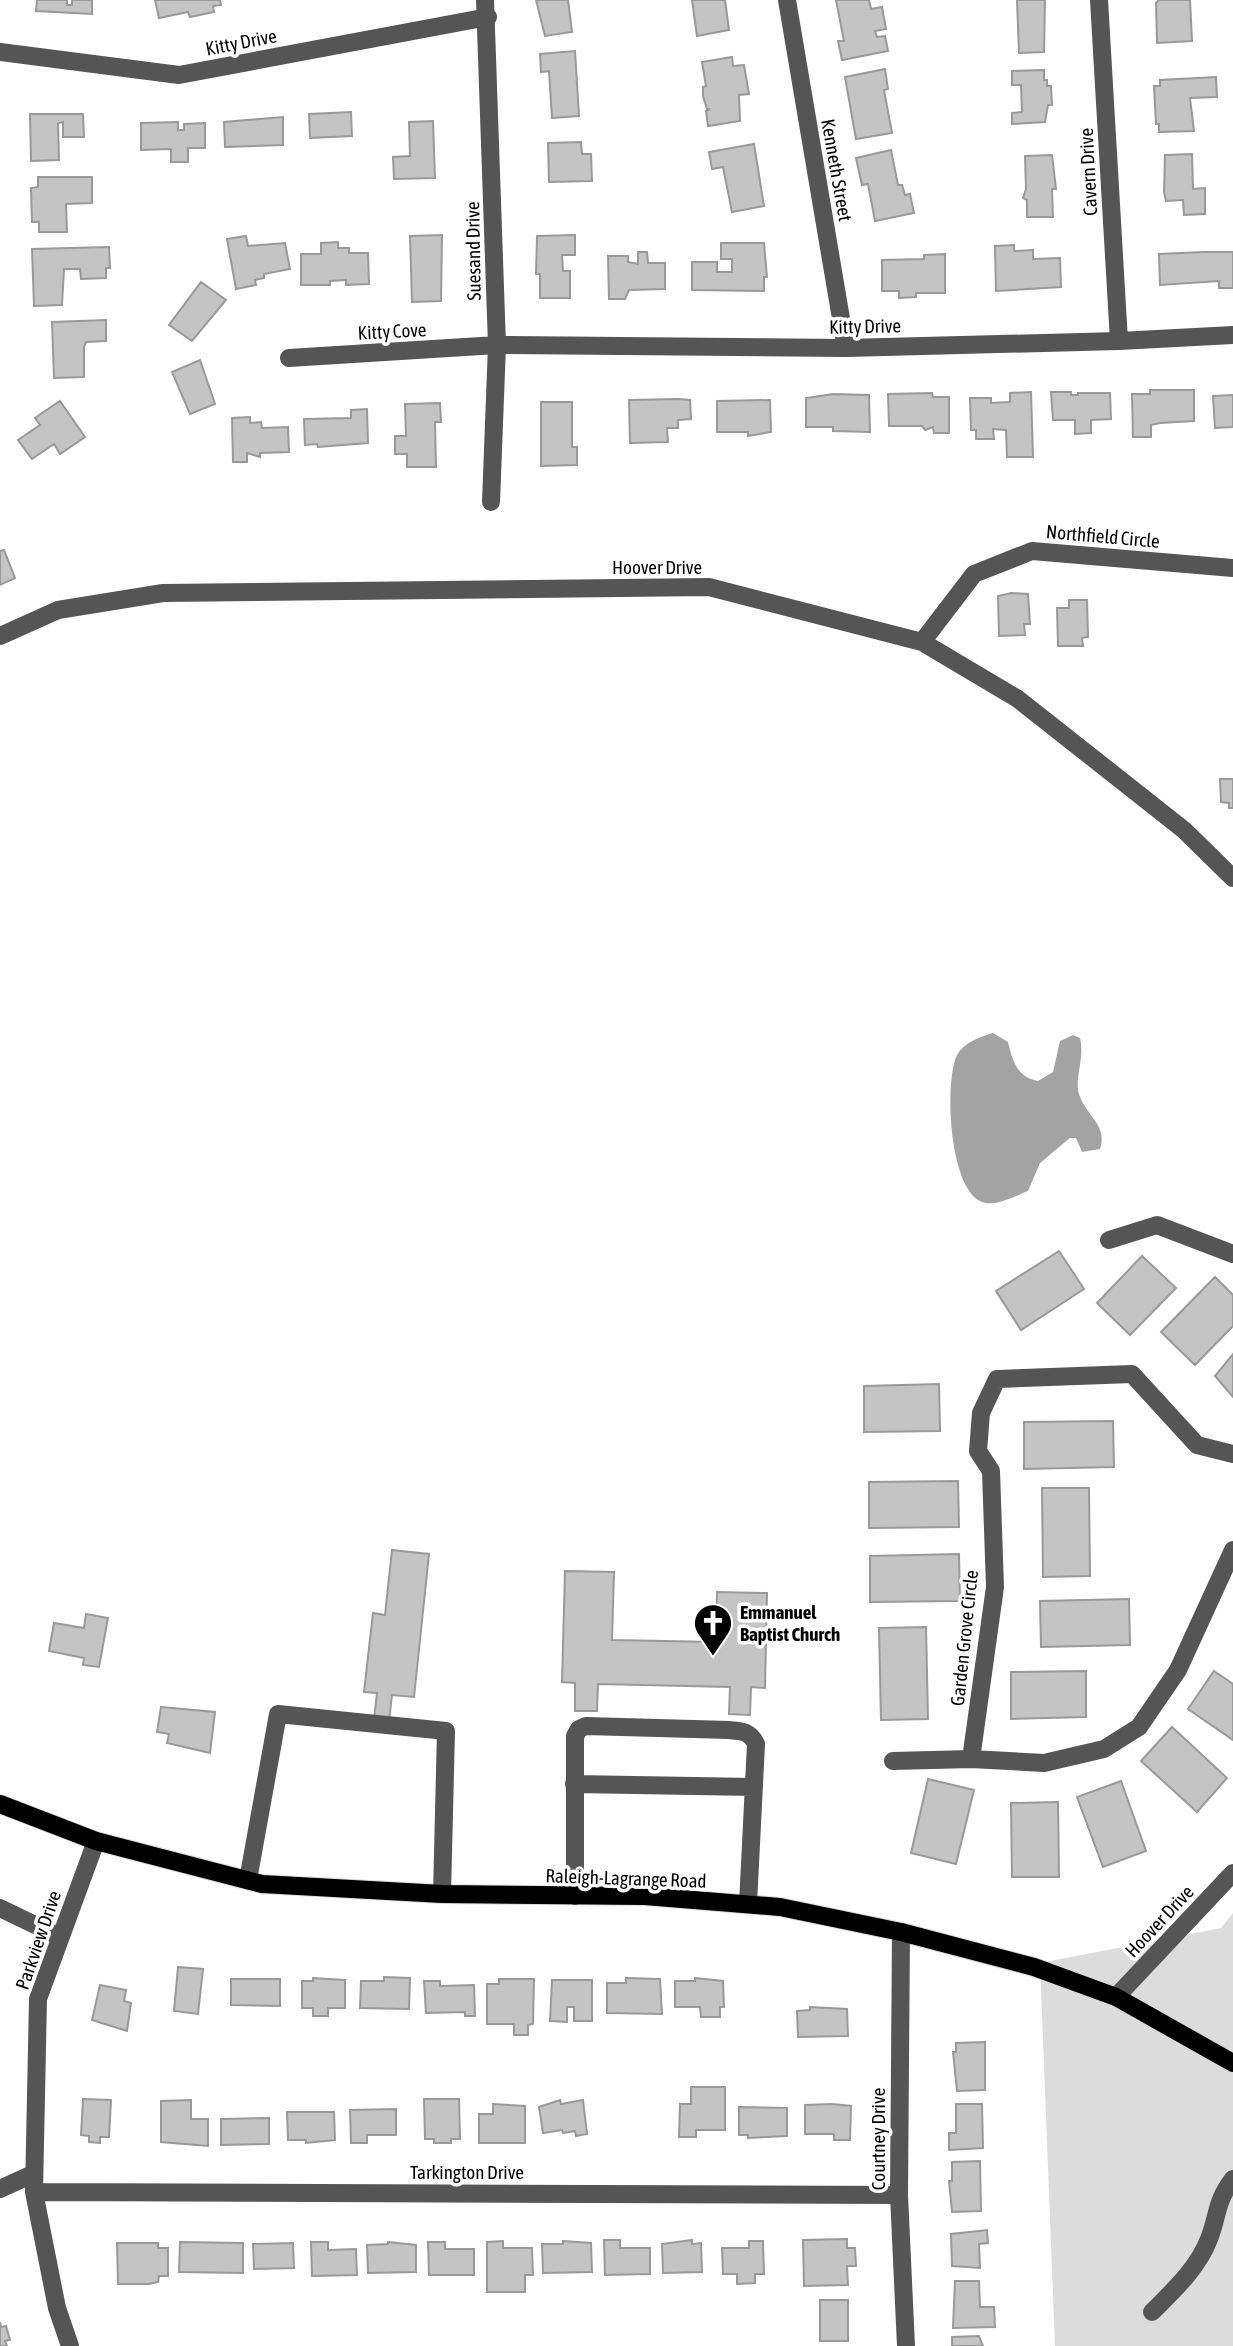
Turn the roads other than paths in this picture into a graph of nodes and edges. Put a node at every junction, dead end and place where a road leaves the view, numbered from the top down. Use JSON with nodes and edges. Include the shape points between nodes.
{"nodes":[{"id":1,"x":786,"y":0,"type":"edge"},
{"id":2,"x":1100,"y":0,"type":"edge"},
{"id":3,"x":487,"y":8,"type":"edge"},
{"id":4,"x":0,"y":52,"type":"edge"},
{"id":5,"x":1233,"y":335,"type":"edge"},
{"id":6,"x":1119,"y":341,"type":"junction"},
{"id":7,"x":497,"y":345,"type":"junction"},
{"id":8,"x":846,"y":348,"type":"junction"},
{"id":9,"x":289,"y":358,"type":"dead end"},
{"id":10,"x":491,"y":502,"type":"dead end"},
{"id":11,"x":1233,"y":568,"type":"edge"},
{"id":12,"x":0,"y":636,"type":"edge"},
{"id":13,"x":922,"y":642,"type":"junction"},
{"id":14,"x":1233,"y":878,"type":"edge"},
{"id":15,"x":1108,"y":1240,"type":"dead end"},
{"id":16,"x":1233,"y":1254,"type":"edge"},
{"id":17,"x":1233,"y":1454,"type":"edge"},
{"id":18,"x":1233,"y":1550,"type":"edge"},
{"id":19,"x":971,"y":1759,"type":"junction"},
{"id":20,"x":893,"y":1760,"type":"dead end"},
{"id":21,"x":575,"y":1784,"type":"junction"},
{"id":22,"x":754,"y":1787,"type":"junction"},
{"id":23,"x":0,"y":1804,"type":"edge"},
{"id":24,"x":96,"y":1841,"type":"junction"},
{"id":25,"x":1233,"y":1873,"type":"edge"},
{"id":26,"x":248,"y":1880,"type":"junction"},
{"id":27,"x":442,"y":1894,"type":"junction"},
{"id":28,"x":575,"y":1896,"type":"junction"},
{"id":29,"x":748,"y":1904,"type":"junction"},
{"id":30,"x":0,"y":1908,"type":"edge"},
{"id":31,"x":901,"y":1932,"type":"junction"},
{"id":32,"x":60,"y":1937,"type":"junction"},
{"id":33,"x":1116,"y":1997,"type":"junction"},
{"id":34,"x":1233,"y":2063,"type":"edge"},
{"id":35,"x":1233,"y":2179,"type":"edge"},
{"id":36,"x":34,"y":2183,"type":"junction"},
{"id":37,"x":0,"y":2189,"type":"edge"},
{"id":38,"x":899,"y":2195,"type":"junction"},
{"id":39,"x":1152,"y":2312,"type":"dead end"},
{"id":40,"x":70,"y":2346,"type":"edge"},
{"id":41,"x":906,"y":2346,"type":"edge"}],
"edges":[{"from":1,"to":8,"type":"street","name":"Kenneth Street"},
{"from":2,"to":6,"type":"street","name":"Cavern Drive"},
{"from":3,"to":4,"type":"street","name":"Kitty Drive","via":[[179,75]]},
{"from":3,"to":7,"type":"street","name":"Suesand Drive"},
{"from":5,"to":6,"type":"street","name":"Kitty Drive"},
{"from":6,"to":8,"type":"street","name":"Kitty Drive"},
{"from":7,"to":8,"type":"street","name":"Kitty Drive"},
{"from":7,"to":9,"type":"street","name":"Kitty Cove"},
{"from":7,"to":10,"type":"street","name":"Suesand Drive"},
{"from":11,"to":13,"type":"street","name":"Northfield Circle","via":[[1032,551],[974,574]]},
{"from":12,"to":13,"type":"street","name":"Hoover Drive","via":[[58,610],[163,593],[709,587]]},
{"from":13,"to":14,"type":"street","name":"Hoover Drive","via":[[1018,699],[1184,830]]},
{"from":15,"to":16,"type":"street","via":[[1157,1225]]},
{"from":17,"to":19,"type":"street","name":"Garden Grove Circle","via":[[1198,1445],[1132,1374],[997,1379],[981,1413],[978,1451],[991,1471],[995,1587]]},
{"from":18,"to":19,"type":"street","via":[[1178,1670],[1139,1727],[1104,1749],[1044,1763]]},
{"from":19,"to":20,"type":"street"},
{"from":21,"to":22,"type":"street"},
{"from":21,"to":22,"type":"street","via":[[575,1736],[586,1726],[744,1732],[755,1744]]},
{"from":21,"to":28,"type":"street"},
{"from":22,"to":29,"type":"street"},
{"from":23,"to":24,"type":"main road","name":"Raleigh-Lagrange Road"},
{"from":24,"to":26,"type":"main road","name":"Raleigh-Lagrange Road"},
{"from":24,"to":32,"type":"street","name":"Parkview Drive"},
{"from":25,"to":33,"type":"street","name":"Hoover Drive"},
{"from":26,"to":27,"type":"main road","name":"Raleigh-Lagrange Road"},
{"from":26,"to":27,"type":"street","via":[[278,1714],[446,1731]]},
{"from":27,"to":28,"type":"main road","name":"Raleigh-Lagrange Road"},
{"from":28,"to":29,"type":"main road","name":"Raleigh-Lagrange Road"},
{"from":29,"to":31,"type":"main road","name":"Raleigh-Lagrange Road"},
{"from":30,"to":32,"type":"street"},
{"from":31,"to":33,"type":"main road","name":"Raleigh-Lagrange Road","via":[[1034,1967]]},
{"from":31,"to":38,"type":"street","name":"Courtney Drive"},
{"from":32,"to":36,"type":"street","name":"Parkview Drive","via":[[38,1998]]},
{"from":33,"to":34,"type":"main road","name":"Raleigh-Lagrange Road"},
{"from":35,"to":39,"type":"street","via":[[1220,2196],[1209,2240],[1198,2260]]},
{"from":36,"to":37,"type":"street","name":"Tarkington Drive"},
{"from":36,"to":38,"type":"street","name":"Tarkington Drive"},
{"from":36,"to":40,"type":"street","name":"Parkview Drive","via":[[57,2308]]},
{"from":38,"to":41,"type":"street","name":"Courtney Drive"}]}
